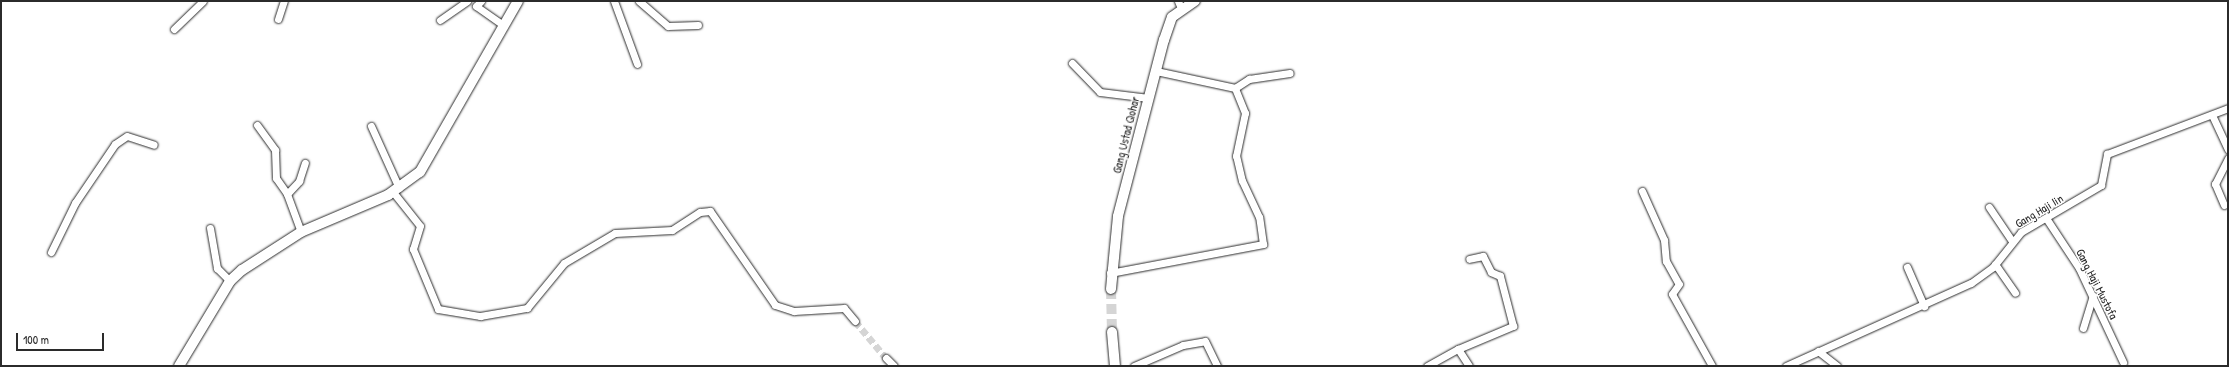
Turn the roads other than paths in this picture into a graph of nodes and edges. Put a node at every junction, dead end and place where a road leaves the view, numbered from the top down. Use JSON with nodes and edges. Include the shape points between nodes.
{"nodes":[{"id":1,"x":203,"y":1,"type":"edge"},
{"id":2,"x":284,"y":1,"type":"edge"},
{"id":3,"x":467,"y":1,"type":"edge"},
{"id":4,"x":518,"y":1,"type":"edge"},
{"id":5,"x":614,"y":1,"type":"edge"},
{"id":6,"x":639,"y":1,"type":"edge"},
{"id":7,"x":1195,"y":1,"type":"edge"},
{"id":8,"x":478,"y":3,"type":"edge"},
{"id":9,"x":1180,"y":5,"type":"edge"},
{"id":10,"x":278,"y":19,"type":"dead end"},
{"id":11,"x":440,"y":20,"type":"dead end"},
{"id":12,"x":502,"y":24,"type":"junction"},
{"id":13,"x":698,"y":25,"type":"dead end"},
{"id":14,"x":174,"y":29,"type":"dead end"},
{"id":15,"x":1072,"y":63,"type":"dead end"},
{"id":16,"x":638,"y":64,"type":"dead end"},
{"id":17,"x":1156,"y":71,"type":"junction"},
{"id":18,"x":1290,"y":73,"type":"dead end"},
{"id":19,"x":1235,"y":88,"type":"junction"},
{"id":20,"x":1149,"y":98,"type":"junction"},
{"id":21,"x":2228,"y":108,"type":"edge"},
{"id":22,"x":2212,"y":115,"type":"junction"},
{"id":23,"x":257,"y":126,"type":"dead end"},
{"id":24,"x":371,"y":126,"type":"dead end"},
{"id":25,"x":154,"y":145,"type":"dead end"},
{"id":26,"x":2228,"y":150,"type":"edge"},
{"id":27,"x":2228,"y":158,"type":"edge"},
{"id":28,"x":306,"y":163,"type":"dead end"},
{"id":29,"x":396,"y":190,"type":"junction"},
{"id":30,"x":1642,"y":192,"type":"dead end"},
{"id":31,"x":287,"y":194,"type":"junction"},
{"id":32,"x":2224,"y":205,"type":"dead end"},
{"id":33,"x":1989,"y":207,"type":"dead end"},
{"id":34,"x":2046,"y":218,"type":"junction"},
{"id":35,"x":210,"y":228,"type":"dead end"},
{"id":36,"x":299,"y":230,"type":"junction"},
{"id":37,"x":2012,"y":241,"type":"junction"},
{"id":38,"x":51,"y":252,"type":"dead end"},
{"id":39,"x":1470,"y":259,"type":"dead end"},
{"id":40,"x":1996,"y":264,"type":"junction"},
{"id":41,"x":1907,"y":267,"type":"dead end"},
{"id":42,"x":1110,"y":273,"type":"junction"},
{"id":43,"x":227,"y":280,"type":"junction"},
{"id":44,"x":1111,"y":289,"type":"tunnel mouth"},
{"id":45,"x":2015,"y":293,"type":"dead end"},
{"id":46,"x":2093,"y":296,"type":"junction"},
{"id":47,"x":1924,"y":306,"type":"junction"},
{"id":48,"x":855,"y":320,"type":"tunnel mouth"},
{"id":49,"x":2083,"y":328,"type":"dead end"},
{"id":50,"x":1112,"y":332,"type":"tunnel mouth"},
{"id":51,"x":1458,"y":349,"type":"junction"},
{"id":52,"x":1818,"y":351,"type":"junction"},
{"id":53,"x":886,"y":358,"type":"tunnel mouth"},
{"id":54,"x":2124,"y":362,"type":"dead end"},
{"id":55,"x":179,"y":366,"type":"edge"},
{"id":56,"x":894,"y":366,"type":"edge"},
{"id":57,"x":1115,"y":366,"type":"edge"},
{"id":58,"x":1134,"y":366,"type":"edge"},
{"id":59,"x":1217,"y":366,"type":"edge"},
{"id":60,"x":1427,"y":366,"type":"edge"},
{"id":61,"x":1469,"y":366,"type":"edge"},
{"id":62,"x":1712,"y":366,"type":"edge"},
{"id":63,"x":1786,"y":366,"type":"edge"},
{"id":64,"x":1837,"y":366,"type":"edge"}],
"edges":[{"from":1,"to":14,"type":"street"},
{"from":2,"to":10,"type":"street"},
{"from":3,"to":8,"type":"street"},
{"from":3,"to":11,"type":"street"},
{"from":4,"to":12,"type":"street"},
{"from":5,"to":16,"type":"street"},
{"from":6,"to":13,"type":"street","via":[[668,26]]},
{"from":7,"to":9,"type":"street","name":"Gang Ustad Qohar"},
{"from":8,"to":12,"type":"street"},
{"from":9,"to":17,"type":"street","name":"Gang Ustad Qohar","via":[[1168,28]]},
{"from":12,"to":29,"type":"street","via":[[426,165]]},
{"from":15,"to":20,"type":"street","via":[[1100,92]]},
{"from":17,"to":19,"type":"street"},
{"from":17,"to":20,"type":"street","name":"Gang Ustad Qohar"},
{"from":18,"to":19,"type":"street","via":[[1249,78]]},
{"from":19,"to":42,"type":"street","via":[[1245,113],[1236,156],[1242,181],[1259,217],[1263,244]]},
{"from":20,"to":42,"type":"street","name":"Gang Ustad Qohar","via":[[1118,216]]},
{"from":21,"to":22,"type":"street","name":"Gang Haji Iin"},
{"from":22,"to":26,"type":"street"},
{"from":22,"to":34,"type":"street","name":"Gang Haji Iin","via":[[2107,154],[2101,185]]},
{"from":23,"to":31,"type":"street","via":[[275,150],[276,178]]},
{"from":24,"to":29,"type":"street"},
{"from":25,"to":38,"type":"street","via":[[127,136],[115,144],[75,203]]},
{"from":27,"to":32,"type":"street","via":[[2215,184]]},
{"from":28,"to":31,"type":"street","via":[[299,181]]},
{"from":29,"to":36,"type":"street","via":[[362,209]]},
{"from":29,"to":48,"type":"street","via":[[420,226],[413,250],[438,309],[480,316],[527,308],[564,263],[615,233],[672,230],[700,212],[710,211],[775,305],[794,311],[844,308]]},
{"from":30,"to":62,"type":"street","via":[[1664,240],[1666,261],[1679,284],[1672,294]]},
{"from":31,"to":36,"type":"street"},
{"from":33,"to":37,"type":"street"},
{"from":34,"to":37,"type":"street","name":"Gang Haji Iin"},
{"from":34,"to":46,"type":"street","name":"Gang Haji Mustofa"},
{"from":35,"to":43,"type":"street","via":[[219,273]]},
{"from":36,"to":43,"type":"street"},
{"from":37,"to":40,"type":"street","name":"Gang Haji Iin"},
{"from":39,"to":51,"type":"street","via":[[1483,256],[1491,272],[1500,276],[1513,326]]},
{"from":40,"to":45,"type":"street"},
{"from":40,"to":47,"type":"street","name":"Gang Haji Iin","via":[[1971,283]]},
{"from":41,"to":47,"type":"street"},
{"from":42,"to":44,"type":"street","name":"Gang Ustad Qohar"},
{"from":43,"to":55,"type":"street"},
{"from":46,"to":49,"type":"street"},
{"from":46,"to":54,"type":"street","name":"Gang Haji Mustofa"},
{"from":47,"to":52,"type":"street","name":"Gang Haji Iin"},
{"from":50,"to":57,"type":"street"},
{"from":51,"to":60,"type":"street"},
{"from":51,"to":61,"type":"street"},
{"from":52,"to":63,"type":"street","name":"Gang Haji Iin"},
{"from":52,"to":64,"type":"street"},
{"from":53,"to":56,"type":"street"},
{"from":58,"to":59,"type":"street","via":[[1196,341],[1207,344]]}]}
